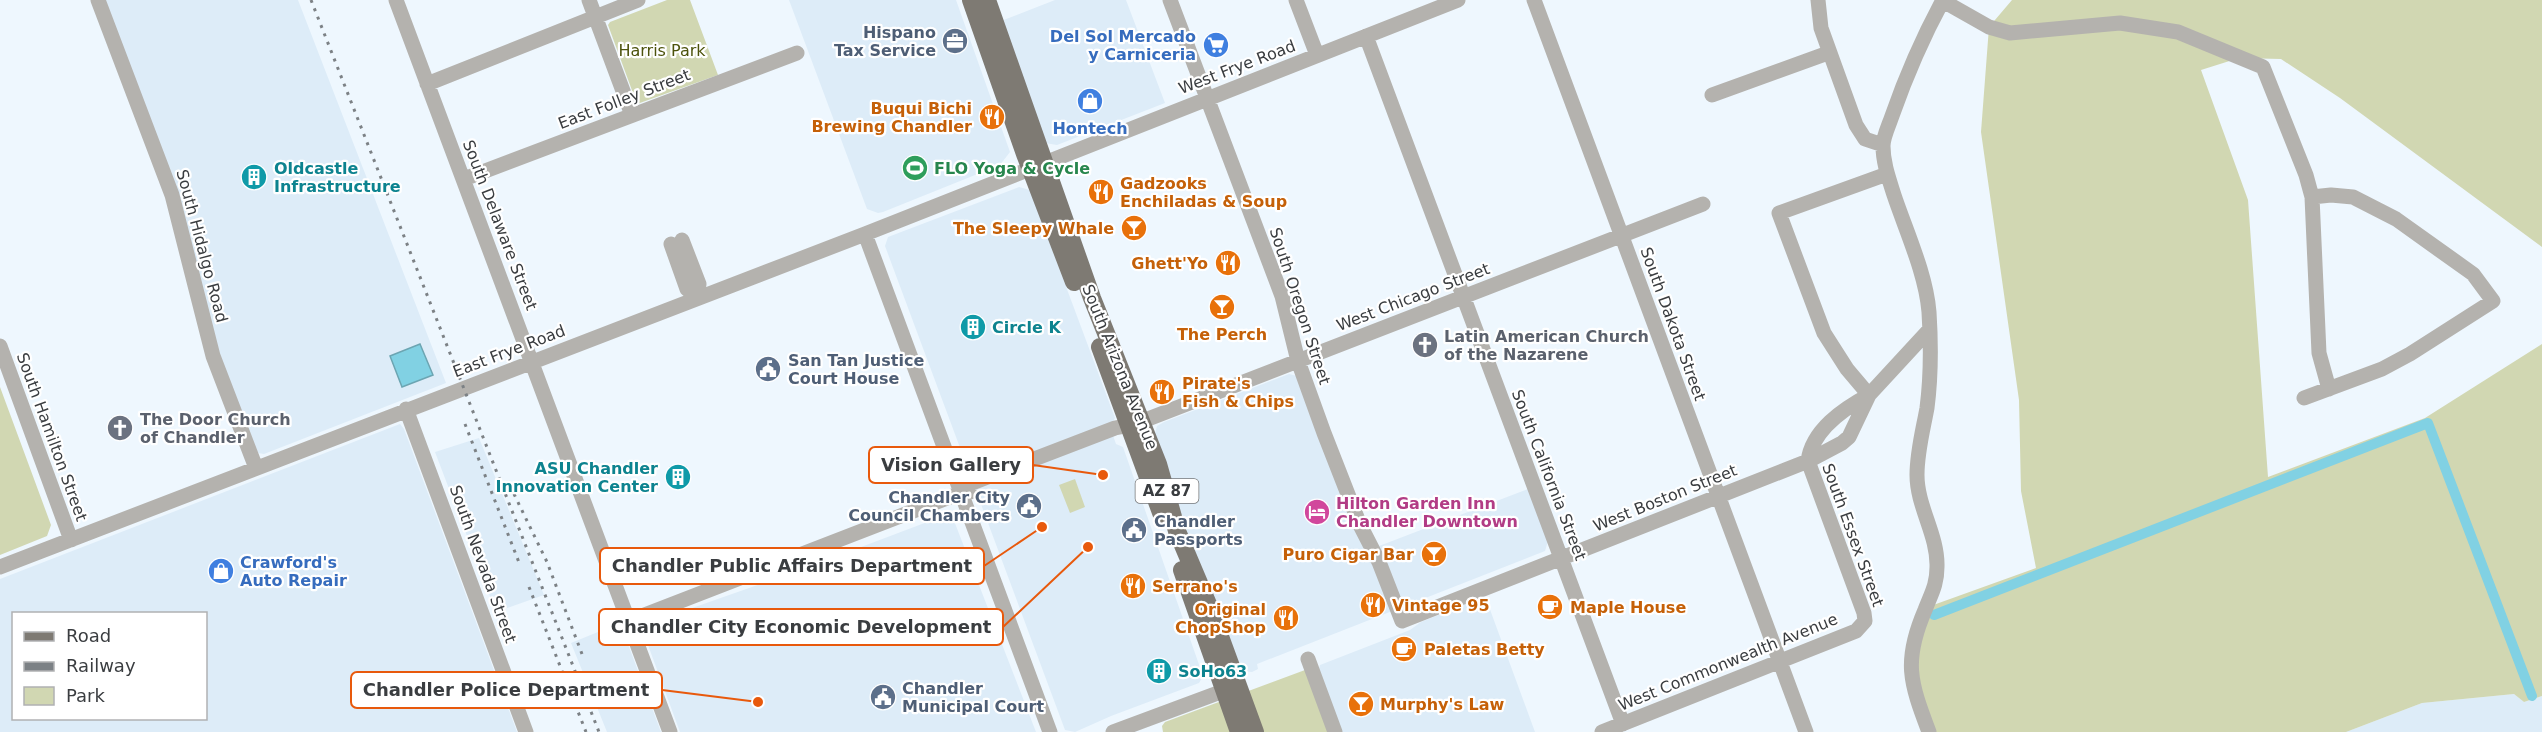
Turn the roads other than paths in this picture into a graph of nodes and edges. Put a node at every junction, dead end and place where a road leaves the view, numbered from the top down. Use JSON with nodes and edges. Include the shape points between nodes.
{"nodes":[{"id":1,"x":98,"y":0,"type":"edge"},
{"id":2,"x":396,"y":0,"type":"edge"},
{"id":3,"x":589,"y":0,"type":"edge"},
{"id":4,"x":638,"y":0,"type":"edge"},
{"id":5,"x":971,"y":0,"type":"edge"},
{"id":6,"x":987,"y":0,"type":"edge"},
{"id":7,"x":1170,"y":0,"type":"edge"},
{"id":8,"x":1296,"y":0,"type":"edge"},
{"id":9,"x":1534,"y":0,"type":"edge"},
{"id":10,"x":1818,"y":0,"type":"edge"},
{"id":11,"x":1454,"y":1,"type":"edge"},
{"id":12,"x":1943,"y":1,"type":"edge"},
{"id":13,"x":595,"y":16,"type":"junction"},
{"id":14,"x":1366,"y":36,"type":"junction"},
{"id":15,"x":797,"y":53,"type":"dead end"},
{"id":16,"x":1828,"y":53,"type":"junction"},
{"id":17,"x":1317,"y":55,"type":"junction"},
{"id":18,"x":1008,"y":82,"type":"junction"},
{"id":19,"x":427,"y":84,"type":"junction"},
{"id":20,"x":1712,"y":95,"type":"dead end"},
{"id":21,"x":1208,"y":99,"type":"junction"},
{"id":22,"x":632,"y":115,"type":"junction"},
{"id":23,"x":1883,"y":145,"type":"junction"},
{"id":24,"x":1036,"y":166,"type":"junction"},
{"id":25,"x":1887,"y":174,"type":"junction"},
{"id":26,"x":464,"y":179,"type":"junction"},
{"id":27,"x":2312,"y":197,"type":"junction"},
{"id":28,"x":1703,"y":204,"type":"dead end"},
{"id":29,"x":865,"y":234,"type":"junction"},
{"id":30,"x":1621,"y":236,"type":"junction"},
{"id":31,"x":676,"y":242,"type":"dead end"},
{"id":32,"x":1464,"y":297,"type":"junction"},
{"id":33,"x":698,"y":298,"type":"junction"},
{"id":34,"x":1929,"y":330,"type":"junction"},
{"id":35,"x":0,"y":346,"type":"edge"},
{"id":36,"x":1298,"y":361,"type":"junction"},
{"id":37,"x":532,"y":362,"type":"junction"},
{"id":38,"x":2329,"y":389,"type":"junction"},
{"id":39,"x":1869,"y":396,"type":"junction"},
{"id":40,"x":2304,"y":398,"type":"dead end"},
{"id":41,"x":406,"y":409,"type":"junction"},
{"id":42,"x":1135,"y":424,"type":"junction"},
{"id":43,"x":1808,"y":461,"type":"junction"},
{"id":44,"x":256,"y":468,"type":"junction"},
{"id":45,"x":960,"y":493,"type":"junction"},
{"id":46,"x":1718,"y":496,"type":"junction"},
{"id":47,"x":71,"y":540,"type":"junction"},
{"id":48,"x":1561,"y":558,"type":"junction"},
{"id":49,"x":0,"y":567,"type":"edge"},
{"id":50,"x":629,"y":621,"type":"junction"},
{"id":51,"x":1402,"y":621,"type":"joint"},
{"id":52,"x":1864,"y":621,"type":"joint"},
{"id":53,"x":1308,"y":659,"type":"dead end"},
{"id":54,"x":1780,"y":661,"type":"junction"},
{"id":55,"x":1231,"y":688,"type":"junction"},
{"id":56,"x":1623,"y":724,"type":"junction"},
{"id":57,"x":526,"y":732,"type":"edge"},
{"id":58,"x":670,"y":732,"type":"edge"},
{"id":59,"x":1050,"y":732,"type":"edge"},
{"id":60,"x":1113,"y":732,"type":"edge"},
{"id":61,"x":1239,"y":732,"type":"edge"},
{"id":62,"x":1255,"y":732,"type":"edge"},
{"id":63,"x":1335,"y":732,"type":"edge"},
{"id":64,"x":1602,"y":732,"type":"edge"},
{"id":65,"x":1806,"y":732,"type":"edge"},
{"id":66,"x":1929,"y":732,"type":"edge"}],
"edges":[{"from":1,"to":44,"type":"street","name":"South Hidalgo Road","via":[[172,195],[213,356]]},
{"from":2,"to":19,"type":"street","name":"South Delaware Street"},
{"from":3,"to":13,"type":"street"},
{"from":4,"to":13,"type":"street"},
{"from":5,"to":18,"type":"main road","name":"South Arizona Avenue","number":"AZ 87"},
{"from":6,"to":18,"type":"main road","name":"South Arizona Avenue","number":"AZ 87"},
{"from":7,"to":21,"type":"street","name":"South Oregon Street"},
{"from":8,"to":17,"type":"street"},
{"from":9,"to":30,"type":"street","name":"South Dakota Street"},
{"from":10,"to":16,"type":"street"},
{"from":11,"to":14,"type":"street","name":"West Frye Road"},
{"from":12,"to":23,"type":"street","via":[[1900,91]]},
{"from":12,"to":27,"type":"street","via":[[1989,27],[2010,33],[2120,23],[2178,32],[2262,68]]},
{"from":13,"to":19,"type":"street"},
{"from":13,"to":22,"type":"street"},
{"from":14,"to":17,"type":"street","name":"West Frye Road"},
{"from":14,"to":32,"type":"street","name":"South California Street"},
{"from":15,"to":22,"type":"street","name":"East Folley Street"},
{"from":16,"to":20,"type":"street"},
{"from":16,"to":23,"type":"street","via":[[1856,125],[1865,139]]},
{"from":17,"to":21,"type":"street","name":"West Frye Road"},
{"from":18,"to":24,"type":"main road","name":"South Arizona Avenue","number":"AZ 87"},
{"from":19,"to":26,"type":"street","name":"South Delaware Street"},
{"from":21,"to":24,"type":"street","name":"West Frye Road"},
{"from":21,"to":36,"type":"street","name":"South Oregon Street","via":[[1282,296]]},
{"from":22,"to":26,"type":"street","name":"East Folley Street"},
{"from":23,"to":25,"type":"street"},
{"from":24,"to":29,"type":"street","name":"East Frye Road"},
{"from":24,"to":42,"type":"main road","name":"South Arizona Avenue","number":"AZ 87"},
{"from":25,"to":34,"type":"street","via":[[1925,289]]},
{"from":25,"to":39,"type":"street","via":[[1779,213],[1824,333],[1846,369]]},
{"from":26,"to":37,"type":"street","name":"South Delaware Street"},
{"from":27,"to":38,"type":"street","via":[[2319,352]]},
{"from":27,"to":38,"type":"street","via":[[2353,197],[2396,219],[2473,274],[2493,301],[2410,354]]},
{"from":28,"to":30,"type":"street","name":"West Chicago Street"},
{"from":29,"to":33,"type":"street","name":"East Frye Road"},
{"from":29,"to":45,"type":"street"},
{"from":30,"to":32,"type":"street","name":"West Chicago Street"},
{"from":30,"to":46,"type":"street","name":"South Dakota Street"},
{"from":31,"to":33,"type":"street","via":[[687,289]]},
{"from":32,"to":36,"type":"street","name":"West Chicago Street"},
{"from":32,"to":48,"type":"street","name":"South California Street"},
{"from":33,"to":37,"type":"street","name":"East Frye Road"},
{"from":34,"to":39,"type":"street","name":"West Boston Street"},
{"from":34,"to":66,"type":"street","via":[[1929,390],[1917,477],[1937,546],[1938,570],[1933,595],[1913,645],[1910,673]]},
{"from":35,"to":47,"type":"street","name":"South Hamilton Street"},
{"from":36,"to":42,"type":"street","name":"West Chicago Street"},
{"from":36,"to":51,"type":"street","name":"South Oregon Street","via":[[1360,525]]},
{"from":37,"to":41,"type":"street","name":"East Frye Road"},
{"from":37,"to":50,"type":"street","name":"South Delaware Street"},
{"from":38,"to":40,"type":"street"},
{"from":39,"to":43,"type":"street","name":"West Boston Street","via":[[1849,437]]},
{"from":39,"to":43,"type":"street","name":"West Boston Street","via":[[1850,405],[1824,429],[1810,447]]},
{"from":41,"to":44,"type":"street","name":"East Frye Road"},
{"from":41,"to":57,"type":"street","name":"South Nevada Street"},
{"from":42,"to":45,"type":"street","name":"West Chicago Street","via":[[1115,428],[972,483]]},
{"from":42,"to":55,"type":"main road","name":"South Arizona Avenue","number":"AZ 87","via":[[1164,480],[1177,531],[1199,581]]},
{"from":43,"to":46,"type":"street","name":"West Boston Street"},
{"from":43,"to":52,"type":"street","name":"South Essex Street"},
{"from":44,"to":47,"type":"street","name":"East Frye Road"},
{"from":45,"to":50,"type":"street","name":"West Chicago Street"},
{"from":45,"to":59,"type":"street"},
{"from":46,"to":48,"type":"street","name":"West Boston Street"},
{"from":46,"to":54,"type":"street","name":"South Dakota Street"},
{"from":47,"to":49,"type":"street","name":"East Frye Road"},
{"from":48,"to":51,"type":"street","name":"West Boston Street"},
{"from":48,"to":56,"type":"street","name":"South California Street"},
{"from":50,"to":58,"type":"street","name":"South Delaware Street"},
{"from":52,"to":54,"type":"street","name":"West Commonwealth Avenue","via":[[1856,631]]},
{"from":53,"to":63,"type":"street"},
{"from":54,"to":56,"type":"street","name":"West Commonwealth Avenue"},
{"from":54,"to":65,"type":"street","name":"South Dakota Street"},
{"from":55,"to":60,"type":"street"},
{"from":55,"to":61,"type":"main road","name":"South Arizona Avenue","number":"AZ 87"},
{"from":55,"to":62,"type":"main road","name":"South Arizona Avenue","number":"AZ 87"},
{"from":56,"to":64,"type":"street","name":"West Commonwealth Avenue"}]}
